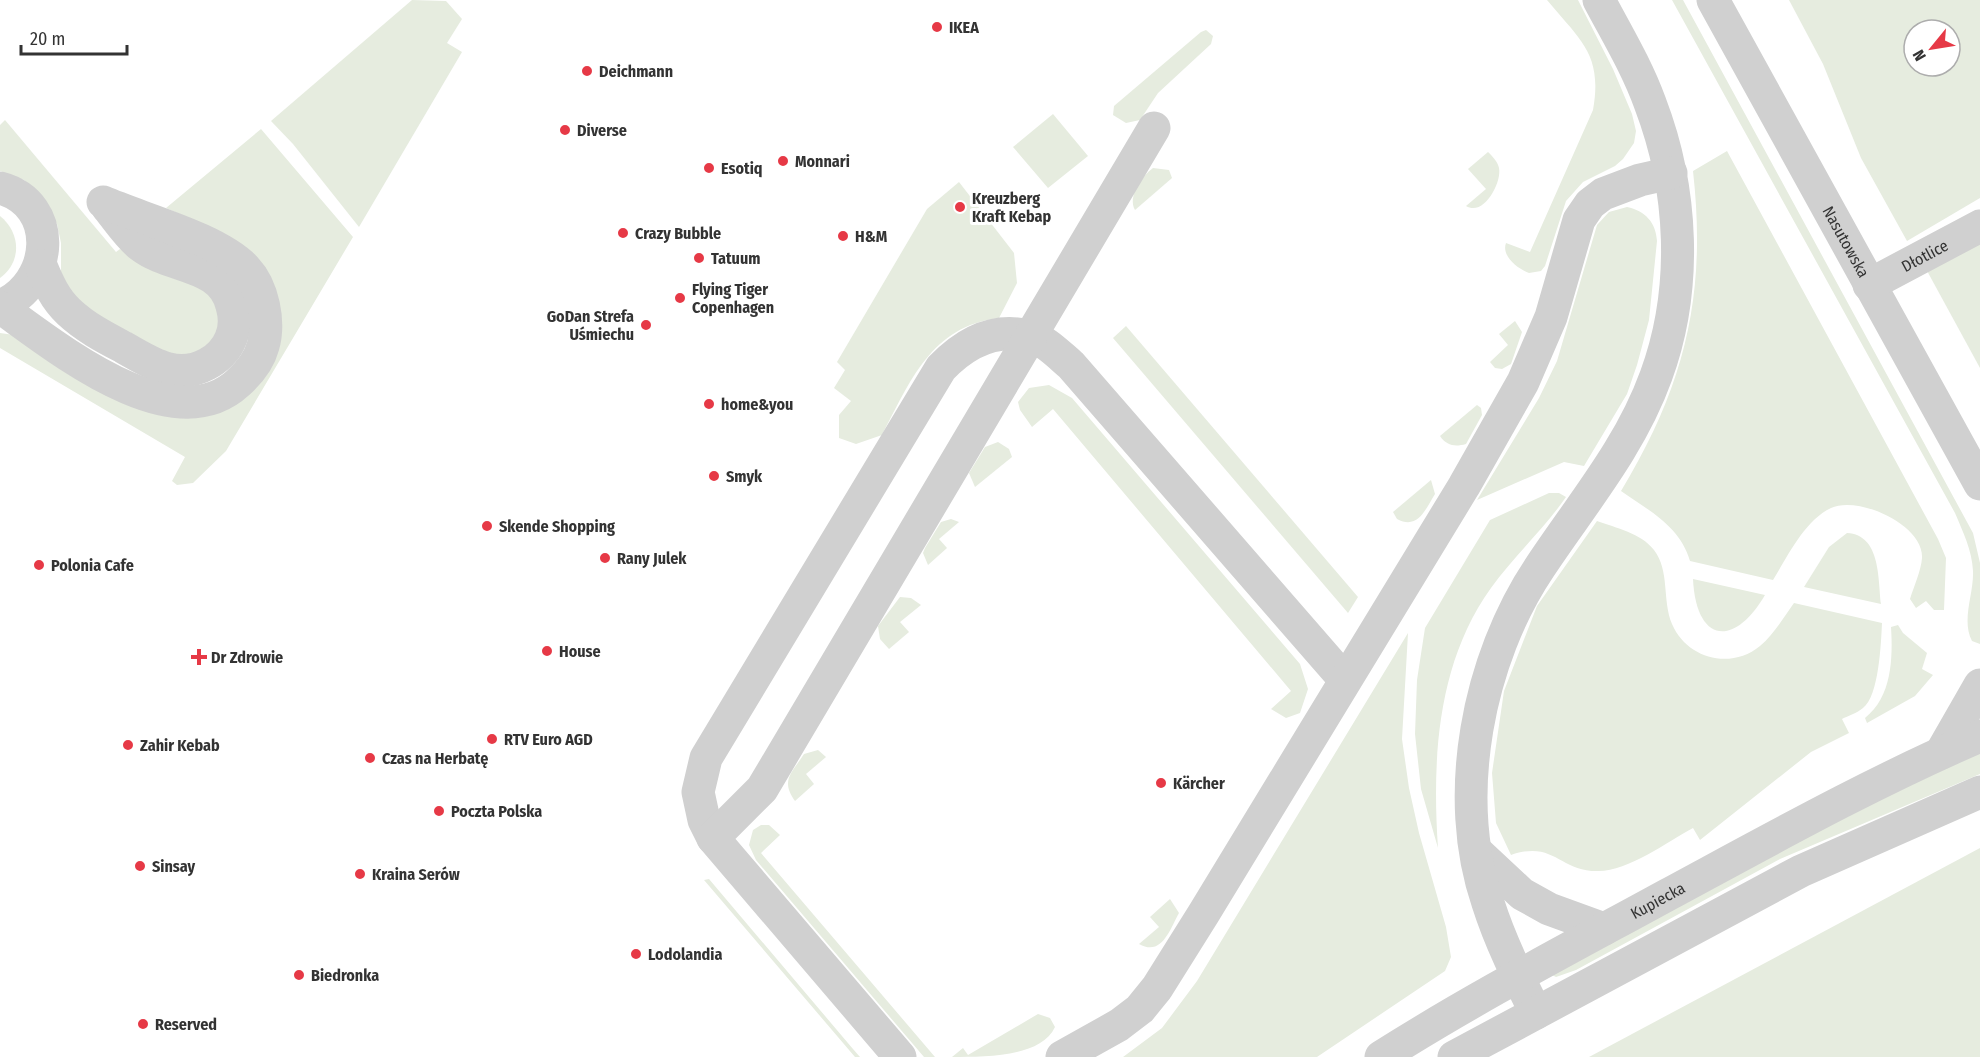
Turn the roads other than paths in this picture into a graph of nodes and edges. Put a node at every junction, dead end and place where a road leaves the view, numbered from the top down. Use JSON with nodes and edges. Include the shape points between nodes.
{"nodes":[{"id":1,"x":1599,"y":0,"type":"edge"},
{"id":2,"x":1713,"y":0,"type":"edge"},
{"id":3,"x":1154,"y":128,"type":"dead end"},
{"id":4,"x":1671,"y":173,"type":"junction"},
{"id":5,"x":0,"y":188,"type":"edge"},
{"id":6,"x":1980,"y":226,"type":"edge"},
{"id":7,"x":41,"y":266,"type":"junction"},
{"id":8,"x":1869,"y":285,"type":"junction"},
{"id":9,"x":0,"y":307,"type":"edge"},
{"id":10,"x":1029,"y":336,"type":"junction"},
{"id":11,"x":1980,"y":484,"type":"edge"},
{"id":12,"x":1344,"y":680,"type":"junction"},
{"id":13,"x":1980,"y":685,"type":"edge"},
{"id":14,"x":1980,"y":736,"type":"edge"},
{"id":15,"x":1941,"y":753,"type":"junction"},
{"id":16,"x":1980,"y":792,"type":"edge"},
{"id":17,"x":713,"y":838,"type":"junction"},
{"id":18,"x":1477,"y":852,"type":"junction"},
{"id":19,"x":1604,"y":929,"type":"junction"},
{"id":20,"x":1518,"y":976,"type":"junction"},
{"id":21,"x":1536,"y":1013,"type":"junction"},
{"id":22,"x":900,"y":1057,"type":"edge"},
{"id":23,"x":1062,"y":1057,"type":"edge"},
{"id":24,"x":1381,"y":1057,"type":"edge"},
{"id":25,"x":1454,"y":1057,"type":"edge"}],
"edges":[{"from":1,"to":4,"type":"street","via":[[1644,87]]},
{"from":2,"to":8,"type":"street","name":"Nasutowska"},
{"from":3,"to":10,"type":"street"},
{"from":4,"to":12,"type":"street","via":[[1603,194],[1579,219],[1551,317],[1523,382]]},
{"from":4,"to":18,"type":"street","via":[[1677,266],[1663,352],[1649,394],[1619,453],[1527,587],[1503,636],[1477,730],[1472,790]]},
{"from":5,"to":7,"type":"street","via":[[21,199],[33,213],[41,229]]},
{"from":6,"to":8,"type":"street","name":"Dłotlice"},
{"from":7,"to":9,"type":"street","via":[[25,291]]},
{"from":7,"to":9,"type":"street","via":[[52,292],[68,311],[91,329],[158,366],[184,372],[214,360],[226,347],[234,326],[227,293],[205,272],[159,257],[140,245],[103,202],[201,240],[246,269],[258,286],[264,307],[263,346],[254,366],[232,388],[196,403],[174,403],[117,383]]},
{"from":8,"to":11,"type":"street","name":"Nasutowska"},
{"from":10,"to":12,"type":"street","via":[[1048,345],[1071,365]]},
{"from":10,"to":17,"type":"street","via":[[762,789]]},
{"from":10,"to":17,"type":"street","via":[[987,336],[956,353],[941,368],[706,759],[698,792]]},
{"from":12,"to":23,"type":"street","via":[[1157,988],[1140,1009],[1119,1025]]},
{"from":13,"to":15,"type":"street"},
{"from":14,"to":15,"type":"street","name":"Kupiecka"},
{"from":15,"to":19,"type":"street","name":"Kupiecka","via":[[1810,818]]},
{"from":16,"to":21,"type":"street","via":[[1801,871]]},
{"from":17,"to":22,"type":"street"},
{"from":18,"to":19,"type":"street","via":[[1522,894],[1549,909]]},
{"from":18,"to":20,"type":"street","via":[[1487,901]]},
{"from":19,"to":20,"type":"street","name":"Kupiecka"},
{"from":20,"to":21,"type":"street"},
{"from":20,"to":24,"type":"street","name":"Kupiecka"},
{"from":21,"to":25,"type":"street"}]}
